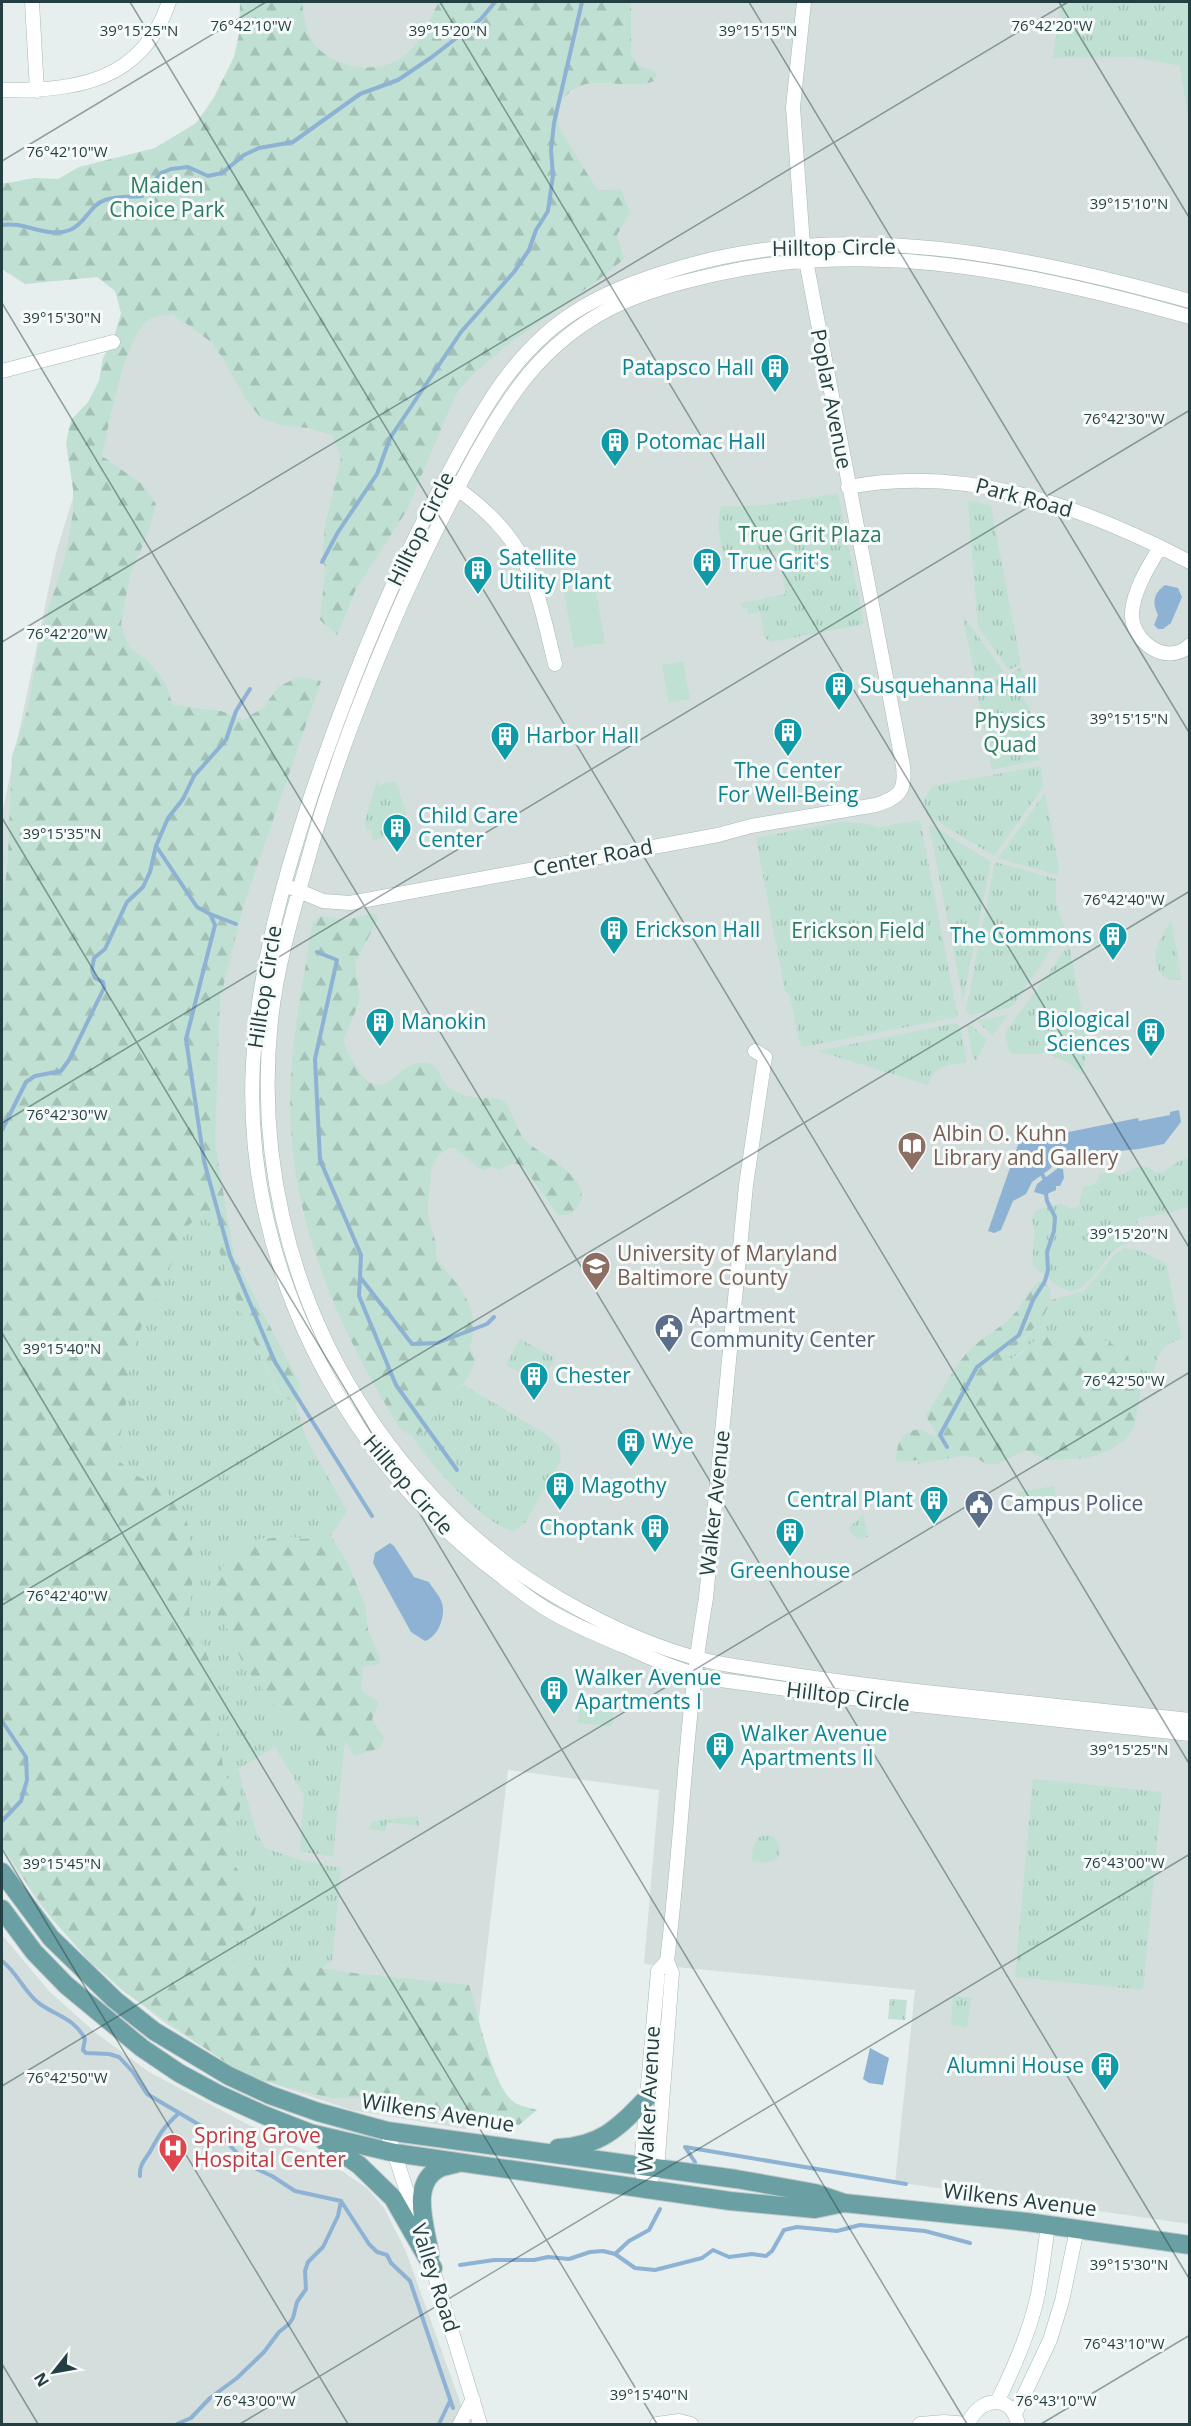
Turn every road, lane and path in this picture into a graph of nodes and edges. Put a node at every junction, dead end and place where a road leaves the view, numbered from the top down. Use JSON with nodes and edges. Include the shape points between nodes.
{"nodes":[{"id":1,"x":32,"y":2,"type":"edge"},
{"id":2,"x":169,"y":2,"type":"edge"},
{"id":3,"x":804,"y":2,"type":"edge"},
{"id":4,"x":2,"y":90,"type":"edge"},
{"id":5,"x":37,"y":91,"type":"junction"},
{"id":6,"x":803,"y":245,"type":"junction"},
{"id":7,"x":805,"y":260,"type":"junction"},
{"id":8,"x":1190,"y":301,"type":"edge"},
{"id":9,"x":1190,"y":317,"type":"edge"},
{"id":10,"x":112,"y":342,"type":"dead end"},
{"id":11,"x":2,"y":371,"type":"edge"},
{"id":12,"x":445,"y":480,"type":"junction"},
{"id":13,"x":848,"y":488,"type":"junction"},
{"id":14,"x":457,"y":489,"type":"junction"},
{"id":15,"x":1160,"y":547,"type":"junction"},
{"id":16,"x":1190,"y":562,"type":"edge"},
{"id":17,"x":1184,"y":648,"type":"edge"},
{"id":18,"x":555,"y":664,"type":"dead end"},
{"id":19,"x":901,"y":791,"type":"joint"},
{"id":20,"x":284,"y":885,"type":"junction"},
{"id":21,"x":299,"y":891,"type":"junction"},
{"id":22,"x":755,"y":1051,"type":"dead end"},
{"id":23,"x":696,"y":1659,"type":"junction"},
{"id":24,"x":695,"y":1675,"type":"junction"},
{"id":25,"x":1190,"y":1720,"type":"edge"},
{"id":26,"x":1190,"y":1734,"type":"edge"},
{"id":27,"x":2,"y":1872,"type":"edge"},
{"id":28,"x":2,"y":1909,"type":"edge"},
{"id":29,"x":667,"y":1961,"type":"junction"},
{"id":30,"x":646,"y":2098,"type":"junction"},
{"id":31,"x":387,"y":2131,"type":"junction"},
{"id":32,"x":310,"y":2133,"type":"junction"},
{"id":33,"x":522,"y":2149,"type":"junction"},
{"id":34,"x":395,"y":2153,"type":"junction"},
{"id":35,"x":461,"y":2162,"type":"junction"},
{"id":36,"x":649,"y":2167,"type":"junction"},
{"id":37,"x":645,"y":2188,"type":"junction"},
{"id":38,"x":844,"y":2203,"type":"junction"},
{"id":39,"x":1048,"y":2225,"type":"junction"},
{"id":40,"x":1077,"y":2229,"type":"junction"},
{"id":41,"x":1190,"y":2245,"type":"edge"},
{"id":42,"x":432,"y":2268,"type":"junction"},
{"id":43,"x":473,"y":2399,"type":"junction"},
{"id":44,"x":997,"y":2402,"type":"junction"},
{"id":45,"x":1016,"y":2419,"type":"edge"},
{"id":46,"x":460,"y":2424,"type":"edge"},
{"id":47,"x":480,"y":2424,"type":"edge"},
{"id":48,"x":657,"y":2424,"type":"edge"},
{"id":49,"x":691,"y":2424,"type":"edge"},
{"id":50,"x":920,"y":2424,"type":"edge"},
{"id":51,"x":968,"y":2424,"type":"edge"}],
"edges":[{"from":1,"to":5,"type":"street"},
{"from":2,"to":5,"type":"street","via":[[147,43],[126,62],[89,83]]},
{"from":3,"to":6,"type":"street","name":"Poplar Avenue","via":[[793,107]]},
{"from":4,"to":5,"type":"street"},
{"from":6,"to":7,"type":"street","name":"Poplar Avenue"},
{"from":6,"to":8,"type":"street","name":"Hilltop Circle","via":[[872,244],[1010,259]]},
{"from":6,"to":12,"type":"street","name":"Hilltop Circle","via":[[749,251],[694,264],[604,295],[571,314],[507,374]]},
{"from":7,"to":9,"type":"street","name":"Hilltop Circle","via":[[872,259],[957,267],[1079,288]]},
{"from":7,"to":13,"type":"street","name":"Poplar Avenue"},
{"from":7,"to":14,"type":"street","name":"Hilltop Circle","via":[[752,266],[648,292],[580,326],[540,360],[514,390]]},
{"from":10,"to":11,"type":"street"},
{"from":12,"to":14,"type":"street"},
{"from":12,"to":20,"type":"street","name":"Hilltop Circle","via":[[402,564],[348,693]]},
{"from":13,"to":15,"type":"street","name":"Park Road","via":[[877,483],[966,482],[1064,507]]},
{"from":13,"to":19,"type":"street","name":"Poplar Avenue","via":[[903,766]]},
{"from":14,"to":18,"type":"street","via":[[495,519],[521,553],[537,589]]},
{"from":14,"to":21,"type":"street","name":"Hilltop Circle","via":[[358,707]]},
{"from":15,"to":16,"type":"street","name":"Park Road"},
{"from":15,"to":17,"type":"street","via":[[1133,603],[1134,628],[1149,647],[1167,654]]},
{"from":19,"to":21,"type":"street","name":"Center Road","via":[[876,805],[350,903],[323,901]]},
{"from":20,"to":21,"type":"street","name":"Center Road"},
{"from":20,"to":24,"type":"street","name":"Hilltop Circle","via":[[257,1011],[252,1069],[254,1129],[272,1239],[308,1341],[377,1455],[449,1534],[551,1612]]},
{"from":21,"to":23,"type":"street","name":"Hilltop Circle","via":[[272,1013],[267,1066],[269,1129],[274,1176],[295,1264],[321,1333],[345,1380],[425,1490],[495,1554],[576,1607]]},
{"from":22,"to":23,"type":"street","name":"Walker Avenue","via":[[765,1057],[747,1174],[706,1598]]},
{"from":23,"to":24,"type":"street","name":"Walker Avenue"},
{"from":23,"to":25,"type":"street","name":"Hilltop Circle","via":[[854,1684]]},
{"from":24,"to":26,"type":"street","name":"Hilltop Circle","via":[[852,1698]]},
{"from":24,"to":29,"type":"street","name":"Walker Avenue"},
{"from":27,"to":31,"type":"main road","name":"Wilkens Avenue","via":[[51,1938],[115,2000],[154,2031],[201,2061],[270,2095]]},
{"from":28,"to":32,"type":"main road","name":"Wilkens Avenue","via":[[34,1952],[66,1985],[142,2048],[218,2094]]},
{"from":29,"to":30,"type":"street","name":"Walker Avenue","via":[[658,1971]]},
{"from":29,"to":36,"type":"street","name":"Walker Avenue","via":[[672,1973]]},
{"from":30,"to":33,"type":"main road","via":[[619,2127],[589,2143]]},
{"from":30,"to":36,"type":"street","name":"Walker Avenue"},
{"from":31,"to":33,"type":"main road","name":"Wilkens Avenue"},
{"from":31,"to":34,"type":"street","name":"Valley Road"},
{"from":32,"to":34,"type":"main road","name":"Wilkens Avenue"},
{"from":32,"to":42,"type":"main road","via":[[380,2183],[405,2216]]},
{"from":33,"to":36,"type":"main road","name":"Wilkens Avenue"},
{"from":34,"to":35,"type":"main road","name":"Wilkens Avenue"},
{"from":34,"to":42,"type":"street","name":"Valley Road"},
{"from":35,"to":37,"type":"main road","name":"Wilkens Avenue"},
{"from":35,"to":42,"type":"main road","via":[[432,2174],[421,2193]]},
{"from":36,"to":37,"type":"street","name":"Walker Avenue"},
{"from":36,"to":38,"type":"main road","name":"Wilkens Avenue","via":[[814,2193]]},
{"from":37,"to":38,"type":"main road","name":"Wilkens Avenue","via":[[815,2209]]},
{"from":38,"to":39,"type":"main road","name":"Wilkens Avenue"},
{"from":39,"to":40,"type":"main road","name":"Wilkens Avenue"},
{"from":39,"to":44,"type":"street","via":[[1038,2295],[1028,2331]]},
{"from":40,"to":41,"type":"main road","name":"Wilkens Avenue"},
{"from":40,"to":45,"type":"street","via":[[1050,2340]]},
{"from":42,"to":43,"type":"street","name":"Valley Road"},
{"from":43,"to":46,"type":"street"},
{"from":43,"to":47,"type":"street","name":"Valley Road"},
{"from":44,"to":45,"type":"street","via":[[1008,2407]]},
{"from":44,"to":51,"type":"street","via":[[975,2410]]},
{"from":48,"to":49,"type":"street"},
{"from":50,"to":51,"type":"street"}]}
